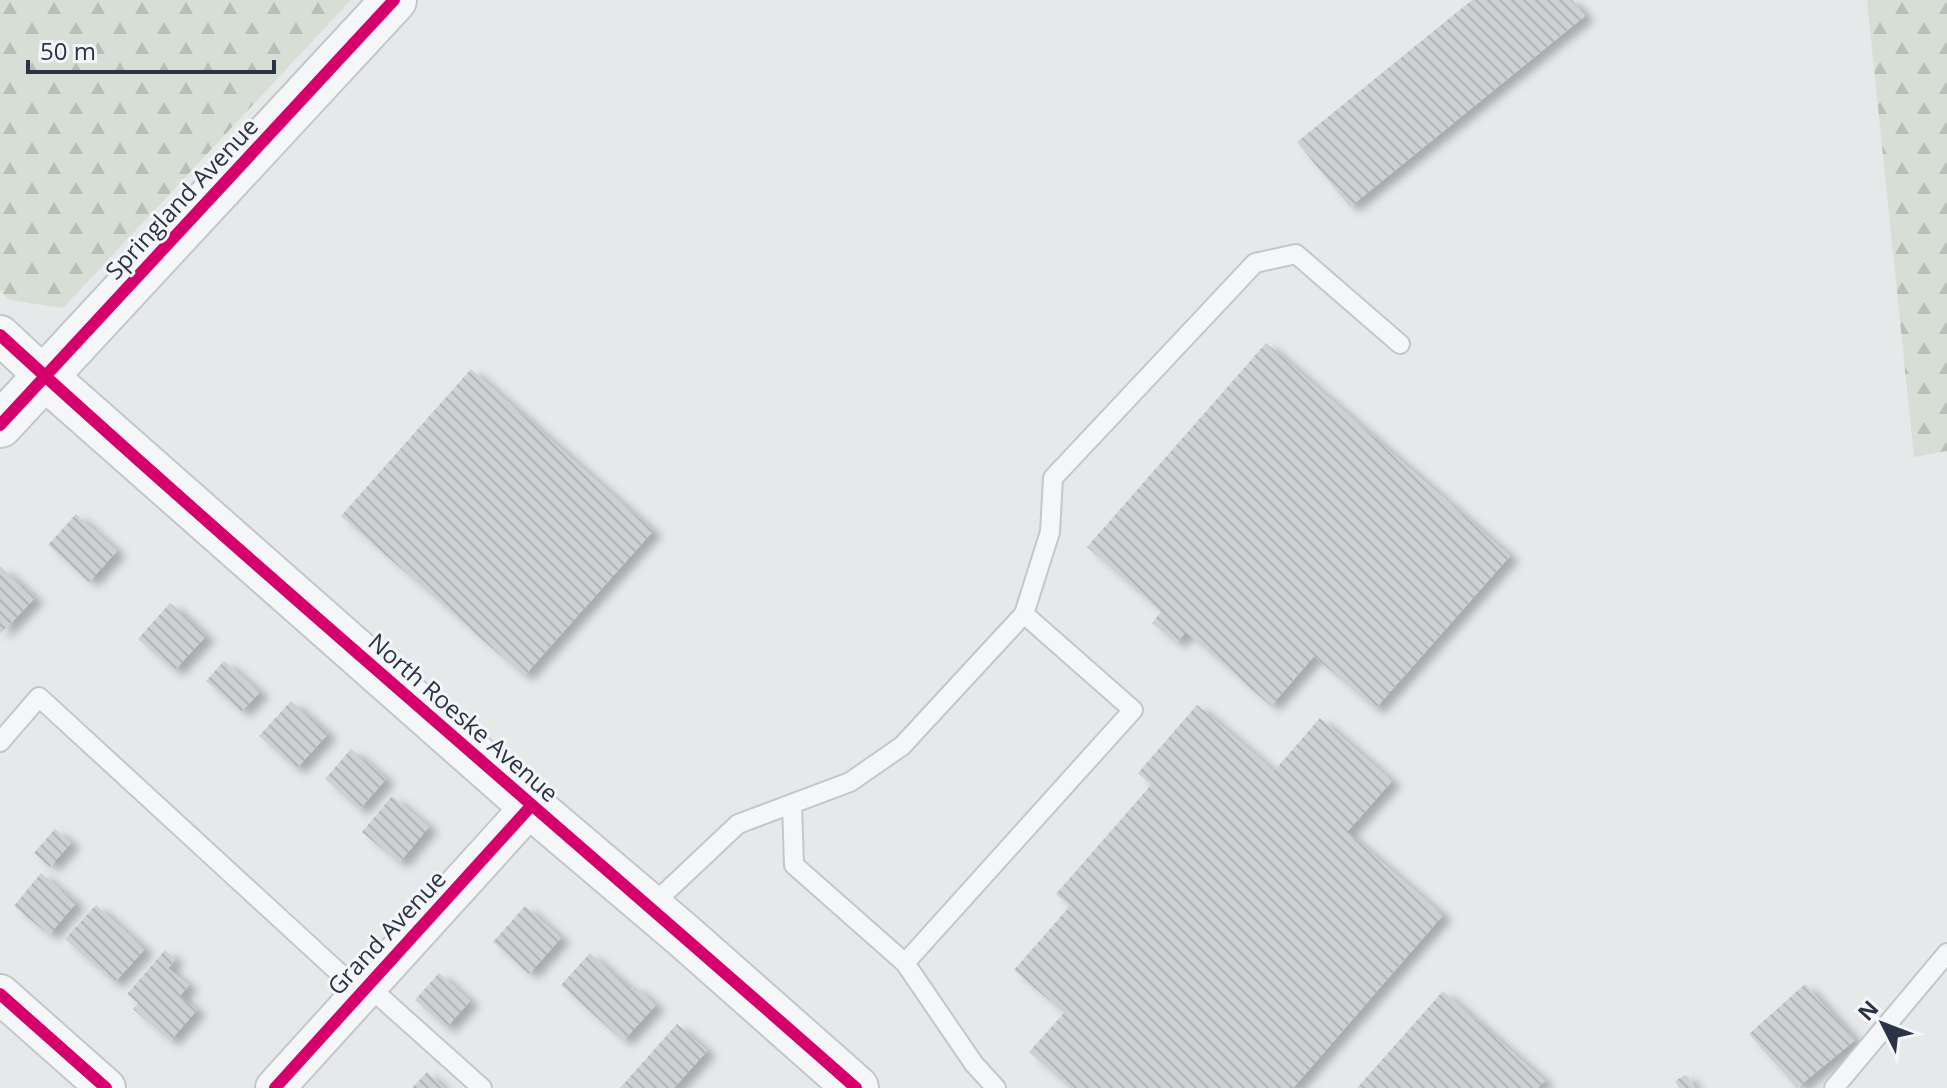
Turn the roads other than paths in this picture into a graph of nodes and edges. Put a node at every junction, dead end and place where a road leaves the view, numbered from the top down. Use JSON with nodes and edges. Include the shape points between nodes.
{"nodes":[{"id":1,"x":394,"y":0,"type":"edge"},
{"id":2,"x":0,"y":335,"type":"edge"},
{"id":3,"x":1400,"y":344,"type":"dead end"},
{"id":4,"x":45,"y":377,"type":"junction"},
{"id":5,"x":0,"y":425,"type":"edge"},
{"id":6,"x":1024,"y":614,"type":"junction"},
{"id":7,"x":0,"y":742,"type":"edge"},
{"id":8,"x":792,"y":804,"type":"junction"},
{"id":9,"x":531,"y":806,"type":"junction"},
{"id":10,"x":650,"y":907,"type":"junction"},
{"id":11,"x":1947,"y":953,"type":"edge"},
{"id":12,"x":905,"y":963,"type":"junction"},
{"id":13,"x":364,"y":989,"type":"junction"},
{"id":14,"x":0,"y":994,"type":"edge"},
{"id":15,"x":106,"y":1088,"type":"edge"},
{"id":16,"x":275,"y":1088,"type":"edge"},
{"id":17,"x":482,"y":1088,"type":"edge"},
{"id":18,"x":856,"y":1088,"type":"edge"},
{"id":19,"x":996,"y":1088,"type":"edge"},
{"id":20,"x":1834,"y":1088,"type":"edge"}],
"edges":[{"from":1,"to":4,"type":"street","name":"Springland Avenue"},
{"from":2,"to":4,"type":"street"},
{"from":3,"to":6,"type":"lane","via":[[1296,254],[1255,263],[1053,478],[1050,532]]},
{"from":4,"to":5,"type":"street","name":"Springland Avenue"},
{"from":4,"to":9,"type":"street","name":"North Roeske Avenue"},
{"from":6,"to":8,"type":"lane","via":[[902,746],[850,782]]},
{"from":6,"to":12,"type":"lane","via":[[1133,710]]},
{"from":7,"to":13,"type":"lane","via":[[39,697]]},
{"from":8,"to":10,"type":"lane","via":[[738,824]]},
{"from":8,"to":12,"type":"lane","via":[[794,865]]},
{"from":9,"to":10,"type":"street","name":"North Roeske Avenue"},
{"from":9,"to":13,"type":"street","name":"Grand Avenue"},
{"from":10,"to":18,"type":"street","name":"North Roeske Avenue"},
{"from":11,"to":20,"type":"lane"},
{"from":12,"to":19,"type":"lane"},
{"from":13,"to":16,"type":"street","name":"Grand Avenue"},
{"from":13,"to":17,"type":"lane"},
{"from":14,"to":15,"type":"street"}]}
